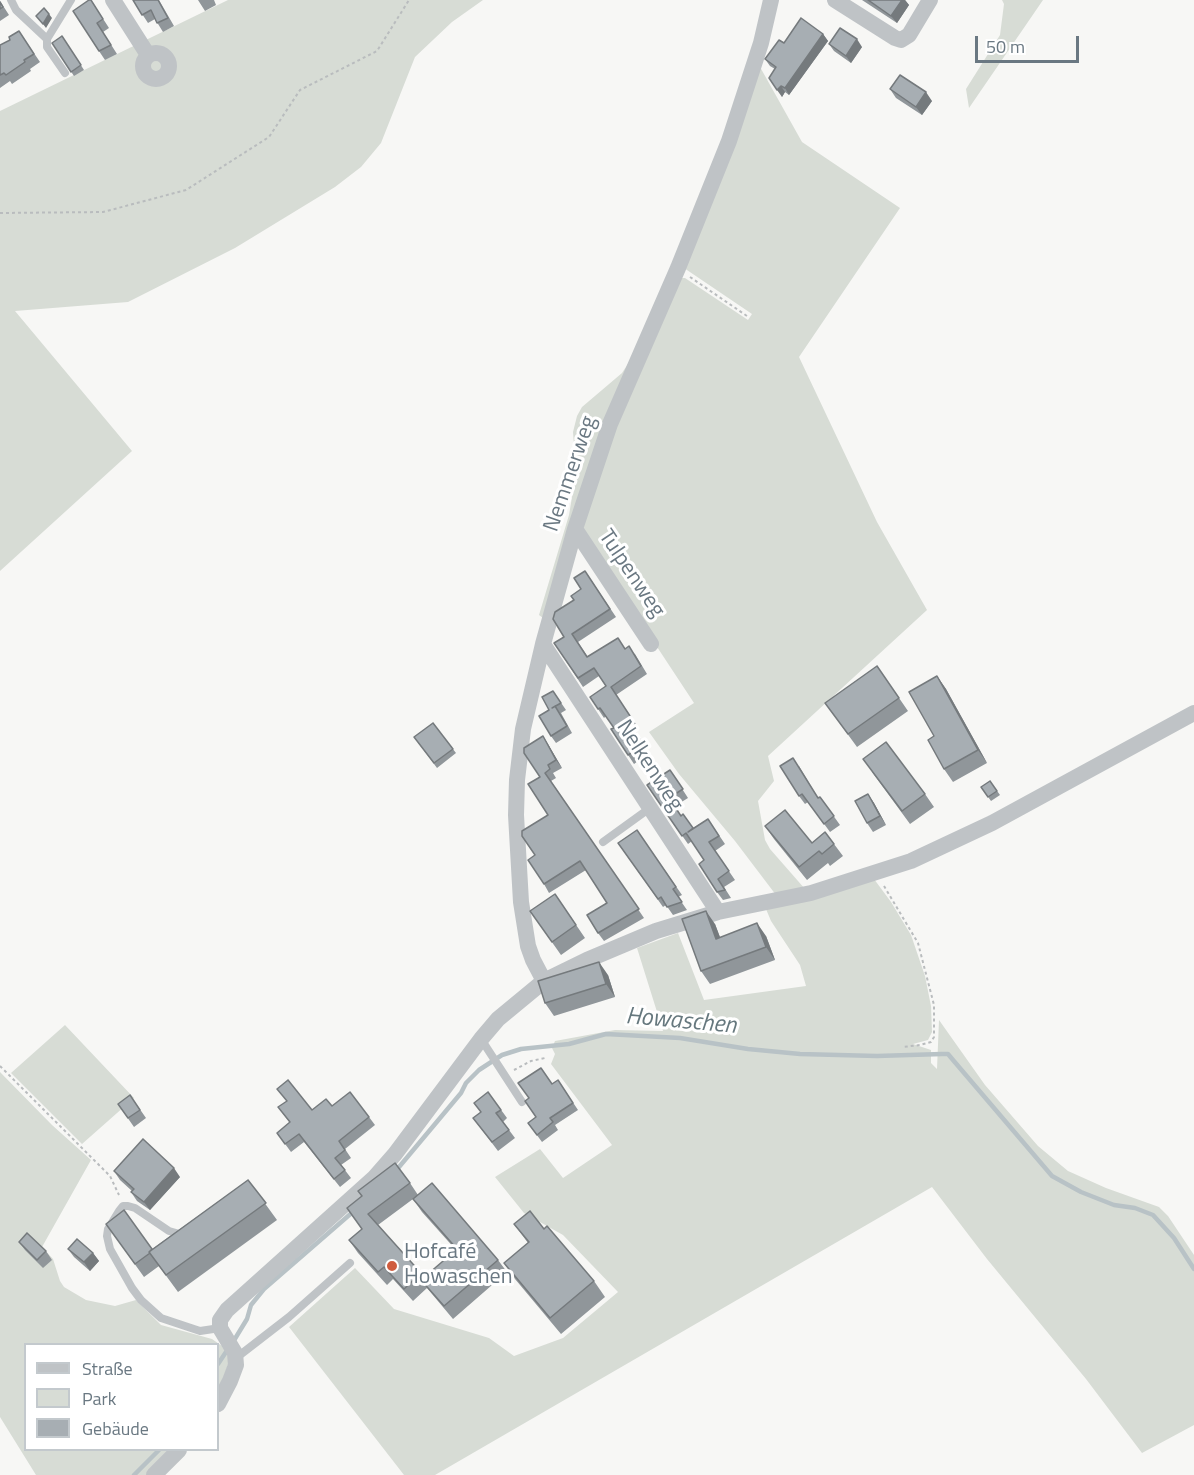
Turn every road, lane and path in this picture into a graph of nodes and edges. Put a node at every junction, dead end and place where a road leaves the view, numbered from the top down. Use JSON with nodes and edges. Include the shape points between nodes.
{"nodes":[{"id":1,"x":11,"y":0,"type":"edge"},
{"id":2,"x":70,"y":0,"type":"edge"},
{"id":3,"x":113,"y":0,"type":"edge"},
{"id":4,"x":409,"y":0,"type":"edge"},
{"id":5,"x":771,"y":0,"type":"edge"},
{"id":6,"x":835,"y":0,"type":"edge"},
{"id":7,"x":930,"y":0,"type":"edge"},
{"id":8,"x":47,"y":39,"type":"junction"},
{"id":9,"x":148,"y":55,"type":"dead end"},
{"id":10,"x":65,"y":73,"type":"dead end"},
{"id":11,"x":0,"y":213,"type":"edge"},
{"id":12,"x":678,"y":268,"type":"junction"},
{"id":13,"x":747,"y":316,"type":"dead end"},
{"id":14,"x":575,"y":530,"type":"junction"},
{"id":15,"x":543,"y":644,"type":"junction"},
{"id":16,"x":651,"y":644,"type":"dead end"},
{"id":17,"x":1194,"y":713,"type":"edge"},
{"id":18,"x":650,"y":808,"type":"junction"},
{"id":19,"x":603,"y":842,"type":"dead end"},
{"id":20,"x":875,"y":873,"type":"junction"},
{"id":21,"x":718,"y":912,"type":"junction"},
{"id":22,"x":544,"y":981,"type":"junction"},
{"id":23,"x":481,"y":1040,"type":"junction"},
{"id":24,"x":903,"y":1047,"type":"dead end"},
{"id":25,"x":545,"y":1058,"type":"dead end"},
{"id":26,"x":0,"y":1066,"type":"edge"},
{"id":27,"x":504,"y":1075,"type":"junction"},
{"id":28,"x":522,"y":1102,"type":"dead end"},
{"id":29,"x":123,"y":1206,"type":"junction"},
{"id":30,"x":196,"y":1228,"type":"edge"},
{"id":31,"x":350,"y":1263,"type":"dead end"},
{"id":32,"x":222,"y":1333,"type":"junction"},
{"id":33,"x":235,"y":1356,"type":"junction"},
{"id":34,"x":219,"y":1402,"type":"edge"},
{"id":35,"x":177,"y":1451,"type":"edge"},
{"id":36,"x":154,"y":1475,"type":"edge"}],
"edges":[{"from":1,"to":8,"type":"lane","via":[[16,10]]},
{"from":2,"to":8,"type":"lane"},
{"from":3,"to":9,"type":"street"},
{"from":4,"to":11,"type":"path","via":[[377,51],[300,90],[269,137],[186,189],[103,212]]},
{"from":5,"to":12,"type":"street","name":"Nemmerweg","via":[[729,141]]},
{"from":6,"to":7,"type":"street","via":[[901,40],[909,35]]},
{"from":8,"to":10,"type":"lane","via":[[47,47]]},
{"from":12,"to":13,"type":"path"},
{"from":12,"to":14,"type":"street","name":"Nemmerweg","via":[[610,424]]},
{"from":14,"to":15,"type":"street","name":"Nemmerweg"},
{"from":14,"to":16,"type":"street","name":"Tulpenweg"},
{"from":15,"to":18,"type":"street","name":"Nelkenweg"},
{"from":15,"to":22,"type":"street","name":"Nemmerweg","via":[[524,729],[516,815],[524,924],[533,960]]},
{"from":17,"to":20,"type":"street","via":[[992,823],[911,861]]},
{"from":18,"to":19,"type":"lane"},
{"from":18,"to":21,"type":"street","name":"Nelkenweg"},
{"from":20,"to":21,"type":"street","via":[[812,892]]},
{"from":20,"to":24,"type":"path","via":[[918,943],[934,1005],[932,1042]]},
{"from":21,"to":22,"type":"street","via":[[656,931]]},
{"from":22,"to":23,"type":"street","via":[[498,1019]]},
{"from":23,"to":27,"type":"lane"},
{"from":23,"to":32,"type":"street","via":[[374,1178],[227,1310],[220,1320]]},
{"from":25,"to":27,"type":"path"},
{"from":26,"to":29,"type":"path","via":[[110,1176]]},
{"from":27,"to":28,"type":"lane"},
{"from":29,"to":30,"type":"lane","via":[[135,1208],[180,1235]]},
{"from":29,"to":32,"type":"lane","via":[[108,1229],[107,1242],[141,1300],[161,1318],[200,1331]]},
{"from":31,"to":33,"type":"lane","via":[[289,1317]]},
{"from":32,"to":33,"type":"street"},
{"from":33,"to":34,"type":"street","via":[[236,1365]]},
{"from":35,"to":36,"type":"street"}]}
